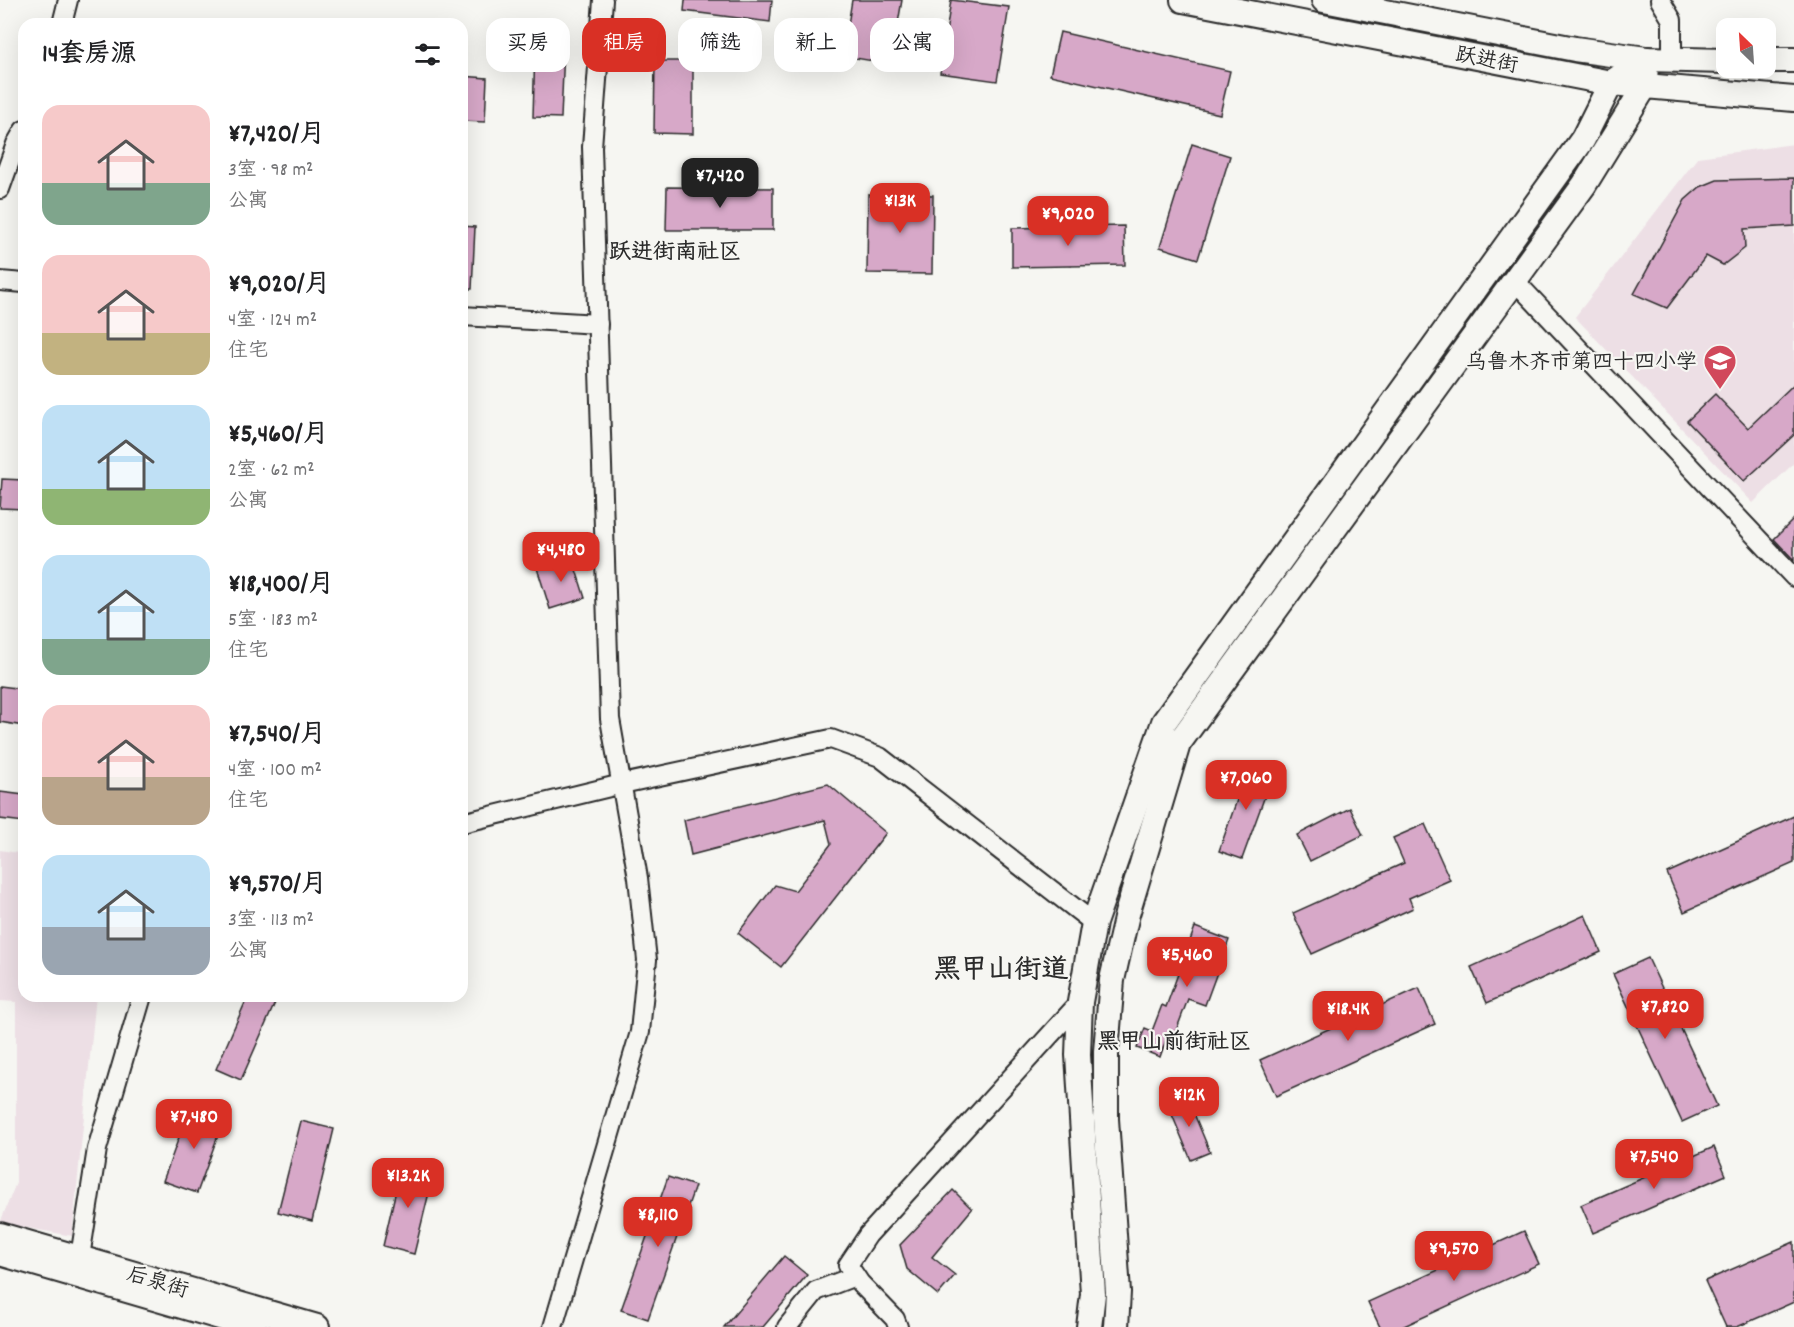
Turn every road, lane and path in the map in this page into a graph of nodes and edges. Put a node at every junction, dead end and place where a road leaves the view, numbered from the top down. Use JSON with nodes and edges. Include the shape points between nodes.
{"nodes":[{"id":1,"x":68,"y":0,"type":"edge"},
{"id":2,"x":603,"y":0,"type":"edge"},
{"id":3,"x":1184,"y":0,"type":"edge"},
{"id":4,"x":1324,"y":0,"type":"edge"},
{"id":5,"x":1660,"y":0,"type":"edge"},
{"id":6,"x":1406,"y":7,"type":"edge"},
{"id":7,"x":64,"y":18,"type":"edge"},
{"id":8,"x":1646,"y":59,"type":"junction"},
{"id":9,"x":1672,"y":60,"type":"junction"},
{"id":10,"x":1776,"y":60,"type":"edge"},
{"id":11,"x":1794,"y":60,"type":"edge"},
{"id":12,"x":1716,"y":61,"type":"edge"},
{"id":13,"x":1611,"y":83,"type":"junction"},
{"id":14,"x":1645,"y":86,"type":"junction"},
{"id":15,"x":1794,"y":99,"type":"edge"},
{"id":16,"x":18,"y":140,"type":"edge"},
{"id":17,"x":0,"y":189,"type":"edge"},
{"id":18,"x":0,"y":281,"type":"edge"},
{"id":19,"x":1515,"y":281,"type":"junction"},
{"id":20,"x":18,"y":282,"type":"edge"},
{"id":21,"x":468,"y":316,"type":"edge"},
{"id":22,"x":598,"y":324,"type":"junction"},
{"id":23,"x":1794,"y":577,"type":"edge"},
{"id":24,"x":622,"y":784,"type":"junction"},
{"id":25,"x":468,"y":822,"type":"edge"},
{"id":26,"x":1095,"y":923,"type":"junction"},
{"id":27,"x":140,"y":1002,"type":"edge"},
{"id":28,"x":1080,"y":1002,"type":"junction"},
{"id":29,"x":0,"y":1235,"type":"edge"},
{"id":30,"x":0,"y":1253,"type":"edge"},
{"id":31,"x":80,"y":1257,"type":"junction"},
{"id":32,"x":855,"y":1276,"type":"junction"},
{"id":33,"x":217,"y":1314,"type":"edge"},
{"id":34,"x":254,"y":1327,"type":"edge"},
{"id":35,"x":316,"y":1327,"type":"edge"},
{"id":36,"x":553,"y":1327,"type":"edge"},
{"id":37,"x":787,"y":1327,"type":"edge"},
{"id":38,"x":898,"y":1327,"type":"edge"},
{"id":39,"x":1089,"y":1327,"type":"edge"},
{"id":40,"x":1116,"y":1327,"type":"edge"}],
"edges":[{"from":1,"to":7,"type":"street"},
{"from":2,"to":22,"type":"street","via":[[592,147]]},
{"from":3,"to":13,"type":"street","name":"跃进街"},
{"from":4,"to":6,"type":"street","name":"跃进街"},
{"from":5,"to":9,"type":"street","via":[[1672,20]]},
{"from":6,"to":8,"type":"street","name":"跃进街","via":[[1575,50]]},
{"from":8,"to":9,"type":"street","name":"跃进街"},
{"from":8,"to":13,"type":"street"},
{"from":8,"to":14,"type":"street"},
{"from":9,"to":12,"type":"street","name":"跃进街"},
{"from":10,"to":11,"type":"street"},
{"from":13,"to":14,"type":"street","name":"跃进街"},
{"from":13,"to":26,"type":"street","via":[[1582,140],[1164,722]]},
{"from":14,"to":15,"type":"street","name":"跃进街"},
{"from":14,"to":19,"type":"street","via":[[1584,185]]},
{"from":16,"to":17,"type":"street"},
{"from":18,"to":20,"type":"street"},
{"from":19,"to":23,"type":"street"},
{"from":19,"to":40,"type":"street","via":[[1178,744],[1127,914],[1112,980],[1106,1119],[1118,1292]]},
{"from":21,"to":22,"type":"street"},
{"from":22,"to":24,"type":"street","via":[[610,719]]},
{"from":24,"to":25,"type":"street"},
{"from":24,"to":26,"type":"street","via":[[831,739],[880,758]]},
{"from":24,"to":36,"type":"street","via":[[647,960],[640,1032]]},
{"from":26,"to":28,"type":"street"},
{"from":27,"to":31,"type":"street","via":[[97,1149]]},
{"from":28,"to":32,"type":"street","via":[[868,1235],[848,1265]]},
{"from":28,"to":39,"type":"street","via":[[1078,1056],[1093,1294]]},
{"from":29,"to":31,"type":"street","name":"后泉街"},
{"from":30,"to":33,"type":"street","name":"后泉街"},
{"from":31,"to":33,"type":"street","name":"后泉街"},
{"from":32,"to":37,"type":"street","via":[[816,1291]]},
{"from":32,"to":38,"type":"street"},
{"from":33,"to":34,"type":"street","name":"后泉街"},
{"from":33,"to":35,"type":"street","name":"后泉街"}]}
